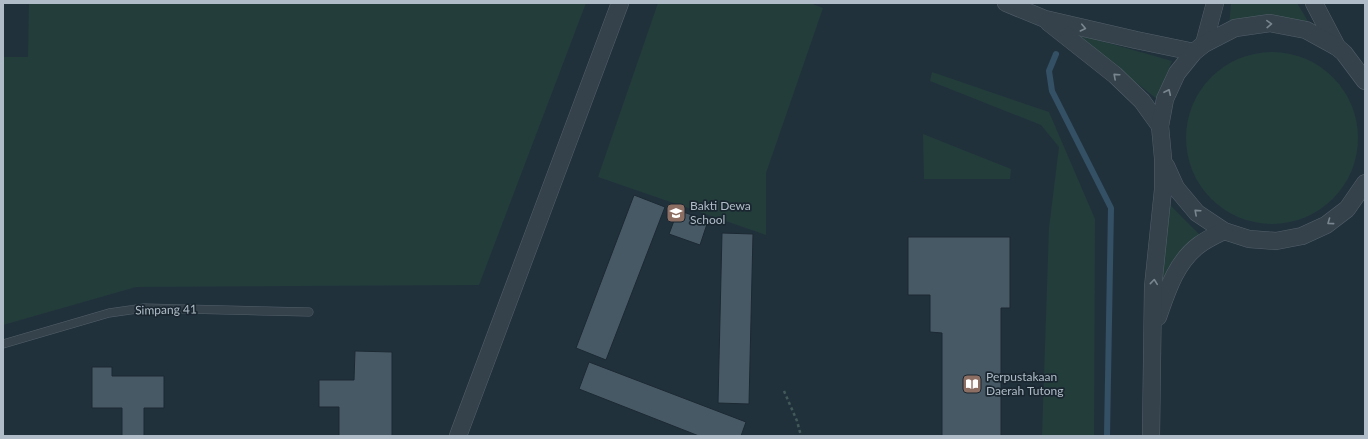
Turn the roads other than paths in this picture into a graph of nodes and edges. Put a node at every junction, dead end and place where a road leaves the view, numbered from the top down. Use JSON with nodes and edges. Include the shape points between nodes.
{"nodes":[{"id":1,"x":620,"y":3,"type":"edge"},
{"id":2,"x":1006,"y":3,"type":"edge"},
{"id":3,"x":1215,"y":3,"type":"edge"},
{"id":4,"x":1314,"y":3,"type":"edge"},
{"id":5,"x":1045,"y":19,"type":"junction"},
{"id":6,"x":1199,"y":48,"type":"junction"},
{"id":7,"x":1340,"y":50,"type":"junction"},
{"id":8,"x":1365,"y":62,"type":"edge"},
{"id":9,"x":1365,"y":81,"type":"edge"},
{"id":10,"x":1160,"y":126,"type":"junction"},
{"id":11,"x":1163,"y":158,"type":"junction"},
{"id":12,"x":1365,"y":184,"type":"edge"},
{"id":13,"x":1365,"y":204,"type":"edge"},
{"id":14,"x":1347,"y":209,"type":"junction"},
{"id":15,"x":1224,"y":231,"type":"junction"},
{"id":16,"x":309,"y":312,"type":"dead end"},
{"id":17,"x":1153,"y":335,"type":"junction"},
{"id":18,"x":3,"y":344,"type":"edge"},
{"id":19,"x":458,"y":436,"type":"edge"},
{"id":20,"x":1151,"y":436,"type":"edge"}],
"edges":[{"from":1,"to":19,"type":"street"},
{"from":2,"to":5,"type":"street"},
{"from":3,"to":6,"type":"street"},
{"from":4,"to":7,"type":"street"},
{"from":5,"to":6,"type":"street","one_way":true,"via":[[1136,40]]},
{"from":10,"to":5,"type":"street","one_way":true,"via":[[1142,101],[1115,75]]},
{"from":6,"to":7,"type":"street","one_way":true,"via":[[1235,28],[1270,23],[1306,30]]},
{"from":10,"to":6,"type":"street","one_way":true,"via":[[1165,98],[1177,73]]},
{"from":7,"to":8,"type":"street"},
{"from":7,"to":9,"type":"street"},
{"from":10,"to":11,"type":"street"},
{"from":15,"to":11,"type":"street","one_way":true,"via":[[1197,213],[1176,188]]},
{"from":17,"to":11,"type":"street","one_way":true,"via":[[1153,287],[1163,190]]},
{"from":12,"to":14,"type":"street"},
{"from":13,"to":14,"type":"street"},
{"from":14,"to":15,"type":"street","one_way":true,"via":[[1326,225],[1302,236],[1276,241],[1249,239]]},
{"from":15,"to":17,"type":"street","via":[[1199,245],[1182,262],[1167,289]]},
{"from":16,"to":18,"type":"lane","name":"Simpang 41","via":[[144,308],[108,313]]},
{"from":17,"to":20,"type":"street"}]}
